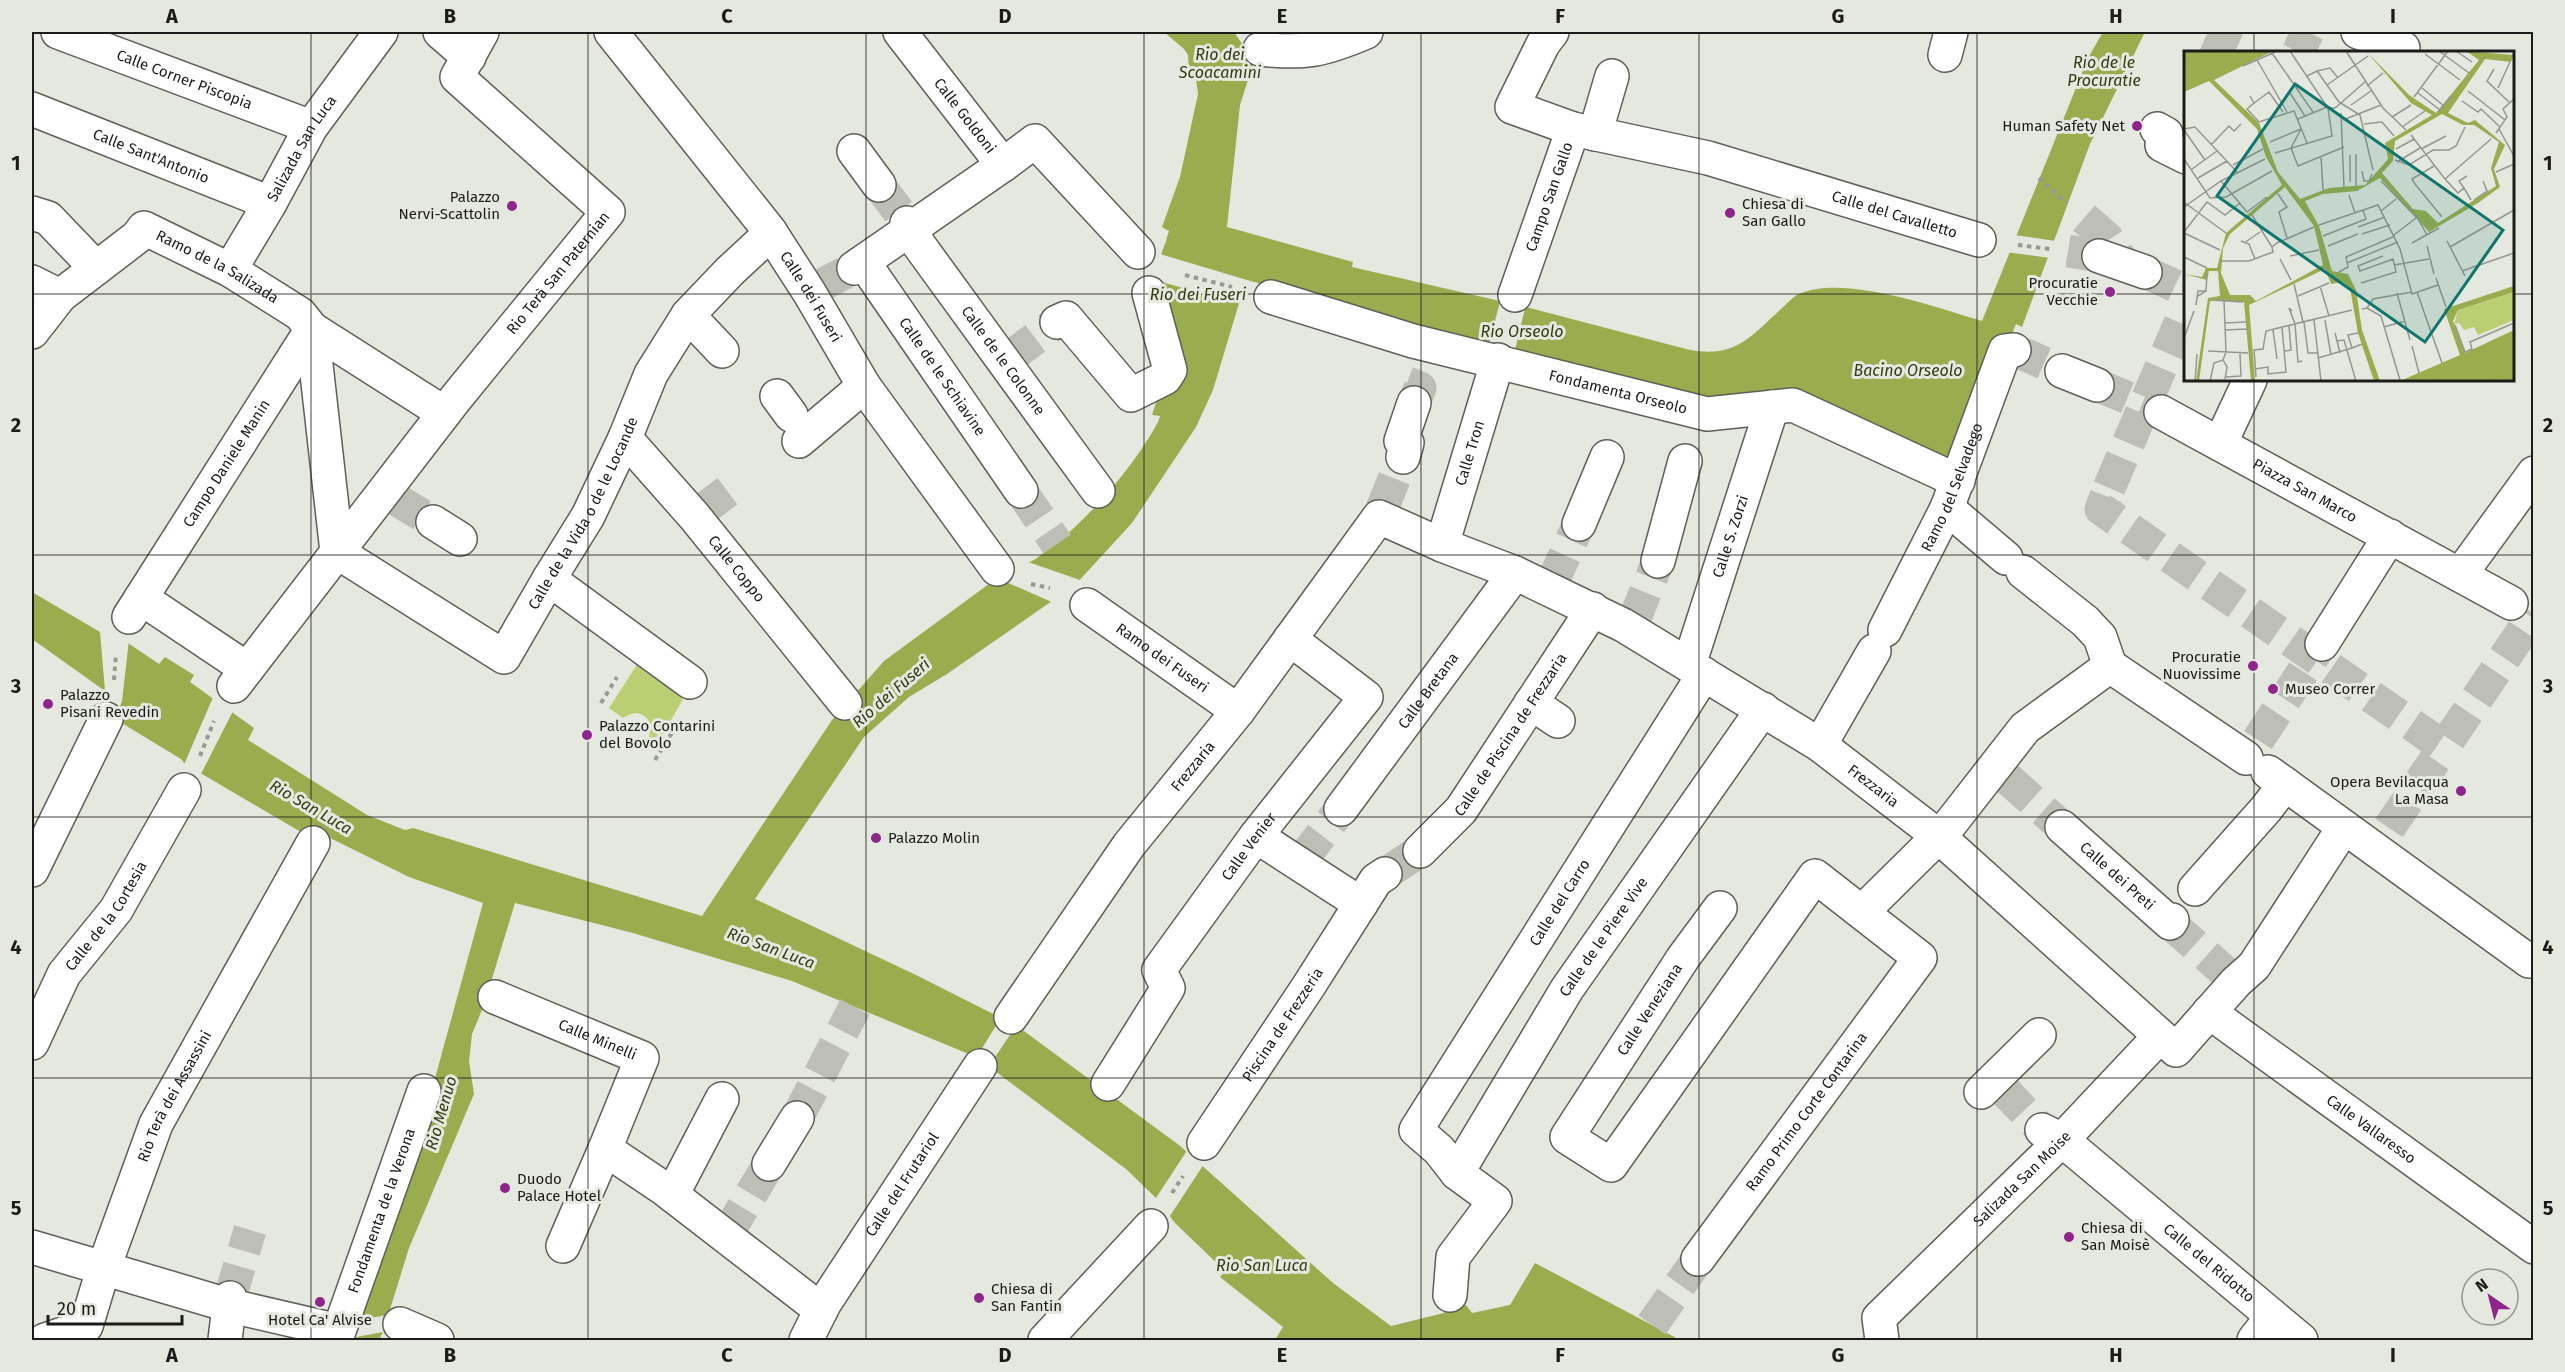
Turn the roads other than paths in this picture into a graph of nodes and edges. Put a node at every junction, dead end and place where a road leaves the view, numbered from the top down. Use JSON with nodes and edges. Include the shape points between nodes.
{"nodes":[{"id":1,"x":58,"y":32,"type":"edge"},
{"id":2,"x":381,"y":32,"type":"edge"},
{"id":3,"x":440,"y":32,"type":"edge"},
{"id":4,"x":611,"y":32,"type":"edge"},
{"id":5,"x":900,"y":32,"type":"edge"},
{"id":6,"x":1366,"y":32,"type":"edge"},
{"id":7,"x":1552,"y":32,"type":"edge"},
{"id":8,"x":2358,"y":32,"type":"edge"},
{"id":9,"x":473,"y":40,"type":"edge"},
{"id":10,"x":1297,"y":42,"type":"edge"},
{"id":11,"x":2405,"y":44,"type":"edge"},
{"id":12,"x":1260,"y":49,"type":"dead end"},
{"id":13,"x":1612,"y":76,"type":"dead end"},
{"id":14,"x":32,"y":109,"type":"edge"},
{"id":15,"x":311,"y":127,"type":"junction"},
{"id":16,"x":2157,"y":129,"type":"dead end"},
{"id":17,"x":1584,"y":131,"type":"junction"},
{"id":18,"x":854,"y":151,"type":"dead end"},
{"id":19,"x":2184,"y":156,"type":"edge"},
{"id":20,"x":1003,"y":165,"type":"junction"},
{"id":21,"x":879,"y":185,"type":"tunnel mouth"},
{"id":22,"x":270,"y":203,"type":"junction"},
{"id":23,"x":40,"y":216,"type":"edge"},
{"id":24,"x":910,"y":226,"type":"junction"},
{"id":25,"x":771,"y":232,"type":"junction"},
{"id":26,"x":1979,"y":240,"type":"dead end"},
{"id":27,"x":1137,"y":252,"type":"dead end"},
{"id":28,"x":2099,"y":256,"type":"tunnel mouth"},
{"id":29,"x":96,"y":268,"type":"junction"},
{"id":30,"x":230,"y":270,"type":"junction"},
{"id":31,"x":2145,"y":272,"type":"tunnel mouth"},
{"id":32,"x":46,"y":289,"type":"edge"},
{"id":33,"x":1149,"y":294,"type":"dead end"},
{"id":34,"x":1515,"y":295,"type":"dead end"},
{"id":35,"x":1271,"y":297,"type":"road end"},
{"id":36,"x":688,"y":315,"type":"junction"},
{"id":37,"x":306,"y":321,"type":"junction"},
{"id":38,"x":1057,"y":322,"type":"dead end"},
{"id":39,"x":32,"y":332,"type":"edge"},
{"id":40,"x":2014,"y":350,"type":"dead end"},
{"id":41,"x":722,"y":351,"type":"dead end"},
{"id":42,"x":1498,"y":360,"type":"junction"},
{"id":43,"x":2062,"y":371,"type":"tunnel mouth"},
{"id":44,"x":2250,"y":381,"type":"edge"},
{"id":45,"x":2097,"y":385,"type":"tunnel mouth"},
{"id":46,"x":864,"y":386,"type":"junction"},
{"id":47,"x":1414,"y":403,"type":"tunnel mouth"},
{"id":48,"x":450,"y":406,"type":"junction"},
{"id":49,"x":1772,"y":407,"type":"junction"},
{"id":50,"x":2161,"y":412,"type":"tunnel mouth"},
{"id":51,"x":794,"y":423,"type":"dead end"},
{"id":52,"x":625,"y":438,"type":"junction"},
{"id":53,"x":2220,"y":444,"type":"junction"},
{"id":54,"x":1403,"y":457,"type":"tunnel mouth"},
{"id":55,"x":1607,"y":457,"type":"dead end"},
{"id":56,"x":1685,"y":461,"type":"dead end"},
{"id":57,"x":2534,"y":473,"type":"edge"},
{"id":58,"x":1021,"y":491,"type":"tunnel mouth"},
{"id":59,"x":1098,"y":491,"type":"dead end"},
{"id":60,"x":1953,"y":495,"type":"junction"},
{"id":61,"x":433,"y":522,"type":"tunnel mouth"},
{"id":62,"x":1579,"y":524,"type":"tunnel mouth"},
{"id":63,"x":2390,"y":536,"type":"junction"},
{"id":64,"x":460,"y":539,"type":"dead end"},
{"id":65,"x":1442,"y":545,"type":"junction"},
{"id":66,"x":345,"y":558,"type":"junction"},
{"id":67,"x":1658,"y":561,"type":"tunnel mouth"},
{"id":68,"x":997,"y":569,"type":"dead end"},
{"id":69,"x":1515,"y":573,"type":"junction"},
{"id":70,"x":2460,"y":575,"type":"junction"},
{"id":71,"x":549,"y":579,"type":"junction"},
{"id":72,"x":2511,"y":603,"type":"dead end"},
{"id":73,"x":1087,"y":605,"type":"dead end"},
{"id":74,"x":1593,"y":609,"type":"junction"},
{"id":75,"x":1290,"y":639,"type":"junction"},
{"id":76,"x":2322,"y":644,"type":"tunnel mouth"},
{"id":77,"x":2105,"y":651,"type":"junction"},
{"id":78,"x":1696,"y":669,"type":"junction"},
{"id":79,"x":690,"y":682,"type":"dead end"},
{"id":80,"x":845,"y":703,"type":"dead end"},
{"id":81,"x":1530,"y":703,"type":"junction"},
{"id":82,"x":1763,"y":710,"type":"junction"},
{"id":83,"x":1238,"y":711,"type":"junction"},
{"id":84,"x":106,"y":719,"type":"dead end"},
{"id":85,"x":1558,"y":721,"type":"dead end"},
{"id":86,"x":1820,"y":745,"type":"junction"},
{"id":87,"x":191,"y":776,"type":"road end"},
{"id":88,"x":2276,"y":796,"type":"junction"},
{"id":89,"x":1341,"y":809,"type":"tunnel mouth"},
{"id":90,"x":2062,"y":827,"type":"tunnel mouth"},
{"id":91,"x":1942,"y":831,"type":"junction"},
{"id":92,"x":1256,"y":836,"type":"junction"},
{"id":93,"x":2338,"y":837,"type":"junction"},
{"id":94,"x":313,"y":843,"type":"dead end"},
{"id":95,"x":1420,"y":851,"type":"tunnel mouth"},
{"id":96,"x":32,"y":870,"type":"edge"},
{"id":97,"x":1385,"y":874,"type":"tunnel mouth"},
{"id":98,"x":2195,"y":889,"type":"dead end"},
{"id":99,"x":1361,"y":904,"type":"junction"},
{"id":100,"x":1720,"y":908,"type":"dead end"},
{"id":101,"x":1865,"y":909,"type":"junction"},
{"id":102,"x":2172,"y":920,"type":"tunnel mouth"},
{"id":103,"x":2529,"y":961,"type":"dead end"},
{"id":104,"x":495,"y":997,"type":"dead end"},
{"id":105,"x":2209,"y":1012,"type":"junction"},
{"id":106,"x":1011,"y":1017,"type":"dead end"},
{"id":107,"x":2040,"y":1035,"type":"dead end"},
{"id":108,"x":32,"y":1043,"type":"edge"},
{"id":109,"x":2168,"y":1043,"type":"junction"},
{"id":110,"x":980,"y":1066,"type":"dead end"},
{"id":111,"x":1108,"y":1084,"type":"dead end"},
{"id":112,"x":1991,"y":1086,"type":"dead end"},
{"id":113,"x":424,"y":1091,"type":"dead end"},
{"id":114,"x":722,"y":1098,"type":"dead end"},
{"id":115,"x":797,"y":1118,"type":"tunnel mouth"},
{"id":116,"x":2052,"y":1135,"type":"junction"},
{"id":117,"x":1204,"y":1143,"type":"dead end"},
{"id":118,"x":605,"y":1149,"type":"junction"},
{"id":119,"x":770,"y":1164,"type":"tunnel mouth"},
{"id":120,"x":1457,"y":1173,"type":"junction"},
{"id":121,"x":672,"y":1195,"type":"junction"},
{"id":122,"x":1151,"y":1226,"type":"dead end"},
{"id":123,"x":563,"y":1246,"type":"dead end"},
{"id":124,"x":32,"y":1247,"type":"edge"},
{"id":125,"x":2534,"y":1247,"type":"edge"},
{"id":126,"x":1698,"y":1259,"type":"tunnel mouth"},
{"id":127,"x":102,"y":1270,"type":"junction"},
{"id":128,"x":1450,"y":1295,"type":"dead end"},
{"id":129,"x":231,"y":1302,"type":"junction"},
{"id":130,"x":819,"y":1305,"type":"junction"},
{"id":131,"x":400,"y":1324,"type":"dead end"},
{"id":132,"x":1881,"y":1329,"type":"edge"},
{"id":133,"x":2263,"y":1329,"type":"edge"},
{"id":134,"x":45,"y":1341,"type":"edge"},
{"id":135,"x":225,"y":1341,"type":"edge"},
{"id":136,"x":437,"y":1341,"type":"edge"},
{"id":137,"x":806,"y":1341,"type":"edge"},
{"id":138,"x":1045,"y":1341,"type":"edge"},
{"id":139,"x":2301,"y":1341,"type":"edge"}],
"edges":[{"from":1,"to":15,"type":"street","name":"Calle Corner Piscopia"},
{"from":2,"to":15,"type":"street","name":"Salizada San Luca"},
{"from":3,"to":9,"type":"street"},
{"from":4,"to":25,"type":"street","name":"Calle dei Fuseri"},
{"from":5,"to":20,"type":"street","name":"Calle Goldoni"},
{"from":6,"to":10,"type":"street","via":[[1333,47]]},
{"from":7,"to":17,"type":"street","via":[[1512,107]]},
{"from":8,"to":11,"type":"street"},
{"from":9,"to":48,"type":"street","name":"Rio Terà San Paternian","via":[[457,77],[608,212]]},
{"from":10,"to":12,"type":"street"},
{"from":13,"to":17,"type":"street","name":"Campo San Gallo"},
{"from":14,"to":22,"type":"street","name":"Calle Sant'Antonio"},
{"from":15,"to":22,"type":"street","name":"Salizada San Luca"},
{"from":16,"to":19,"type":"street","via":[[2166,134],[2162,145]]},
{"from":17,"to":26,"type":"street","name":"Calle del Cavalletto","via":[[1708,158]]},
{"from":17,"to":34,"type":"street","name":"Campo San Gallo"},
{"from":18,"to":21,"type":"street"},
{"from":20,"to":24,"type":"street"},
{"from":20,"to":27,"type":"street","name":"Calle Goldoni","via":[[1035,141]]},
{"from":22,"to":30,"type":"street","name":"Salizada San Luca"},
{"from":23,"to":29,"type":"street"},
{"from":24,"to":58,"type":"street","name":"Calle de le Schiavine","via":[[859,266]]},
{"from":24,"to":59,"type":"street","name":"Calle de le Colonne","via":[[919,245],[1007,360]]},
{"from":25,"to":36,"type":"street","name":"Calle de la Vida o de le Locande"},
{"from":25,"to":46,"type":"street","name":"Calle dei Fuseri","via":[[813,290]]},
{"from":28,"to":31,"type":"street"},
{"from":29,"to":30,"type":"street","name":"Ramo de la Salizada","via":[[138,237],[144,228]]},
{"from":29,"to":32,"type":"street"},
{"from":30,"to":37,"type":"street","name":"Ramo de la Salizada"},
{"from":32,"to":39,"type":"street"},
{"from":33,"to":38,"type":"street","via":[[1170,369],[1165,378],[1131,395],[1066,318]]},
{"from":35,"to":42,"type":"street","name":"Fondamenta Orseolo","via":[[1412,344]]},
{"from":36,"to":41,"type":"street"},
{"from":36,"to":52,"type":"street","name":"Calle de la Vida o de le Locande","via":[[651,375]]},
{"from":37,"to":48,"type":"street"},
{"from":37,"to":66,"type":"street"},
{"from":37,"to":66,"type":"street","name":"Campo Daniele Manin","via":[[135,608],[240,678]]},
{"from":40,"to":60,"type":"street","name":"Ramo del Selvadego","via":[[2005,351]]},
{"from":42,"to":49,"type":"street","name":"Fondamenta Orseolo","via":[[1707,414]]},
{"from":42,"to":65,"type":"street","name":"Calle Tron"},
{"from":43,"to":45,"type":"street"},
{"from":44,"to":53,"type":"street"},
{"from":46,"to":51,"type":"street"},
{"from":46,"to":68,"type":"street","name":"Calle dei Fuseri"},
{"from":47,"to":54,"type":"street","via":[[1401,441],[1407,443]]},
{"from":48,"to":66,"type":"street","name":"Campo Daniele Manin"},
{"from":49,"to":60,"type":"street","name":"Fondamenta Orseolo","via":[[1793,405]]},
{"from":49,"to":78,"type":"street","name":"Calle S. Zorzi"},
{"from":50,"to":53,"type":"street","name":"Piazza San Marco"},
{"from":52,"to":71,"type":"street","name":"Calle de la Vida o de le Locande","via":[[588,516]]},
{"from":52,"to":80,"type":"street","name":"Calle Coppo","via":[[691,508]]},
{"from":53,"to":63,"type":"street","name":"Piazza San Marco"},
{"from":55,"to":62,"type":"street"},
{"from":56,"to":67,"type":"street"},
{"from":57,"to":70,"type":"street"},
{"from":60,"to":77,"type":"street","name":"Fondamenta Orseolo","via":[[2014,565],[2085,621]]},
{"from":60,"to":86,"type":"street","name":"Ramo del Selvadego"},
{"from":61,"to":64,"type":"street"},
{"from":63,"to":70,"type":"street","name":"Piazza San Marco"},
{"from":63,"to":76,"type":"street"},
{"from":65,"to":69,"type":"street","name":"Frezzaria"},
{"from":65,"to":75,"type":"street","name":"Frezzaria","via":[[1380,513]]},
{"from":66,"to":71,"type":"street","name":"Calle de la Vida o de le Locande","via":[[504,657]]},
{"from":69,"to":74,"type":"street","name":"Frezzaria"},
{"from":69,"to":89,"type":"street","name":"Calle Bretana"},
{"from":70,"to":72,"type":"street","name":"Piazza San Marco"},
{"from":71,"to":79,"type":"street"},
{"from":73,"to":83,"type":"street","name":"Ramo dei Fuseri"},
{"from":74,"to":78,"type":"street","name":"Frezzaria","via":[[1632,626]]},
{"from":74,"to":81,"type":"street","name":"Calle de Piscina de Frezzaria"},
{"from":75,"to":83,"type":"street","name":"Frezzaria"},
{"from":75,"to":92,"type":"street","name":"Calle Venier","via":[[1366,697]]},
{"from":77,"to":88,"type":"street","name":"Fondamenta Orseolo","via":[[2252,749]]},
{"from":77,"to":91,"type":"street","via":[[2084,686],[2025,728],[1999,771]]},
{"from":78,"to":82,"type":"street","name":"Frezzaria"},
{"from":78,"to":120,"type":"street","name":"Calle del Carro","via":[[1416,1130]]},
{"from":81,"to":85,"type":"street"},
{"from":81,"to":95,"type":"street","name":"Calle de Piscina de Frezzaria","via":[[1461,810]]},
{"from":82,"to":86,"type":"street","name":"Frezzaria"},
{"from":82,"to":120,"type":"street","name":"Calle de le Piere Vive","via":[[1567,989]]},
{"from":83,"to":106,"type":"street","name":"Frezzaria","via":[[1129,845]]},
{"from":84,"to":96,"type":"street"},
{"from":86,"to":91,"type":"street","name":"Frezzaria"},
{"from":87,"to":108,"type":"street","name":"Calle de la Cortesia","via":[[116,910],[64,974]]},
{"from":88,"to":93,"type":"street","name":"Fondamenta Orseolo"},
{"from":88,"to":98,"type":"street"},
{"from":90,"to":102,"type":"street","name":"Calle dei Preti","via":[[2170,923]]},
{"from":91,"to":101,"type":"street"},
{"from":91,"to":109,"type":"street","name":"Frezzaria"},
{"from":92,"to":99,"type":"street"},
{"from":92,"to":111,"type":"street","name":"Calle Venier","via":[[1160,970],[1168,988]]},
{"from":93,"to":103,"type":"street","name":"Fondamenta Orseolo","via":[[2382,839]]},
{"from":93,"to":105,"type":"street","name":"Salizada San Moise","via":[[2254,966],[2231,977]]},
{"from":94,"to":127,"type":"street","name":"Rio Terà dei Assassini","via":[[156,1124]]},
{"from":97,"to":99,"type":"street","name":"Piscina de Frezzeria","via":[[1376,880]]},
{"from":99,"to":117,"type":"street","name":"Piscina de Frezzeria"},
{"from":100,"to":101,"type":"street","name":"Calle Veneziana","via":[[1567,1137],[1611,1165],[1815,876]]},
{"from":101,"to":126,"type":"street","name":"Ramo Primo Corte Contarina","via":[[1920,958]]},
{"from":104,"to":118,"type":"street","name":"Calle Minelli","via":[[642,1058]]},
{"from":105,"to":109,"type":"street","name":"Salizada San Moise"},
{"from":105,"to":125,"type":"street","name":"Calle Vallaresso"},
{"from":107,"to":112,"type":"street"},
{"from":109,"to":116,"type":"street","name":"Salizada San Moise"},
{"from":110,"to":130,"type":"street","name":"Calle del Frutariol"},
{"from":113,"to":129,"type":"street","name":"Fondamenta de la Verona","via":[[339,1331]]},
{"from":114,"to":121,"type":"street"},
{"from":115,"to":119,"type":"street"},
{"from":116,"to":132,"type":"street","name":"Salizada San Moise"},
{"from":116,"to":133,"type":"street","name":"Calle del Ridotto"},
{"from":118,"to":121,"type":"street"},
{"from":118,"to":123,"type":"street","name":"Calle Minelli"},
{"from":120,"to":128,"type":"street","via":[[1495,1201],[1453,1257]]},
{"from":121,"to":130,"type":"street"},
{"from":122,"to":138,"type":"street"},
{"from":124,"to":127,"type":"street"},
{"from":127,"to":129,"type":"street"},
{"from":127,"to":134,"type":"street","name":"Rio Terà dei Assassini","via":[[86,1326]]},
{"from":129,"to":135,"type":"street"},
{"from":130,"to":137,"type":"street","name":"Calle del Frutariol"},
{"from":131,"to":136,"type":"street"},
{"from":133,"to":139,"type":"street","name":"Calle del Ridotto"}]}
